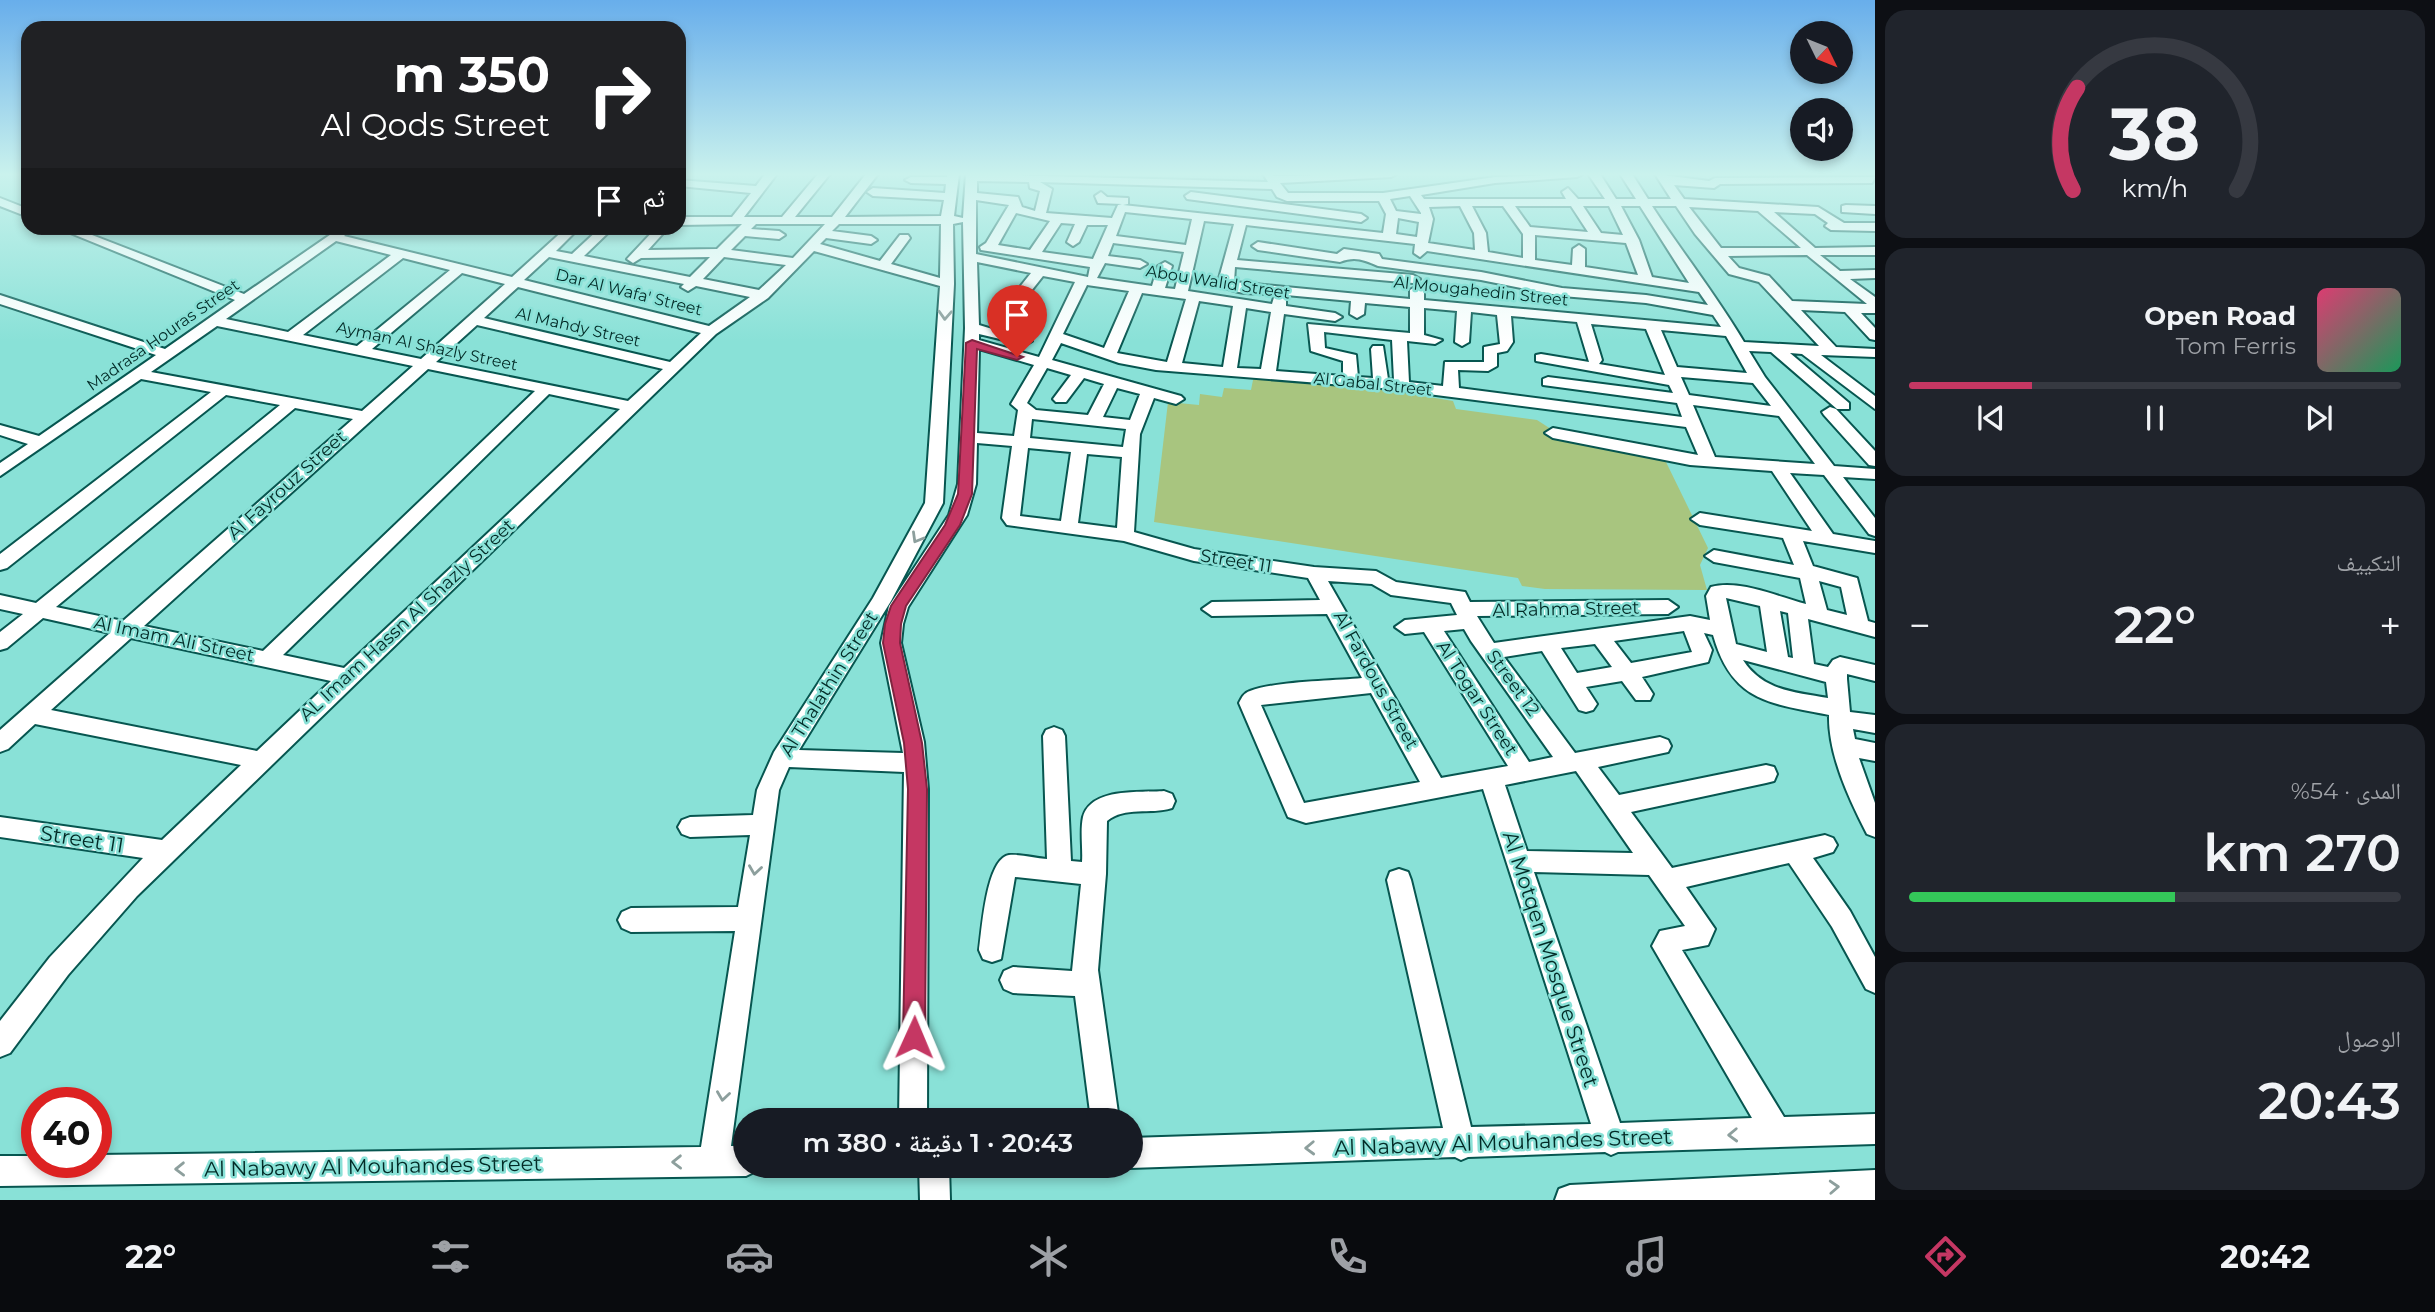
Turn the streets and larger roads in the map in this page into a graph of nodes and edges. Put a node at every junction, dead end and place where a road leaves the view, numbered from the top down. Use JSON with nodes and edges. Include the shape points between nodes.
{"nodes":[{"id":1,"x":737,"y":230,"type":"edge"},
{"id":2,"x":757,"y":230,"type":"edge"},
{"id":3,"x":814,"y":230,"type":"edge"},
{"id":4,"x":825,"y":230,"type":"edge"},
{"id":5,"x":852,"y":230,"type":"edge"},
{"id":6,"x":947,"y":230,"type":"edge"},
{"id":7,"x":972,"y":230,"type":"edge"},
{"id":8,"x":994,"y":230,"type":"edge"},
{"id":9,"x":1050,"y":230,"type":"edge"},
{"id":10,"x":1078,"y":230,"type":"edge"},
{"id":11,"x":1113,"y":230,"type":"edge"},
{"id":12,"x":1195,"y":230,"type":"edge"},
{"id":13,"x":1235,"y":230,"type":"edge"},
{"id":14,"x":1318,"y":230,"type":"edge"},
{"id":15,"x":1359,"y":230,"type":"edge"},
{"id":16,"x":1390,"y":230,"type":"edge"},
{"id":17,"x":1425,"y":230,"type":"edge"},
{"id":18,"x":1478,"y":230,"type":"edge"},
{"id":19,"x":1527,"y":230,"type":"joint"},
{"id":20,"x":1592,"y":230,"type":"edge"},
{"id":21,"x":1628,"y":230,"type":"edge"},
{"id":22,"x":1662,"y":230,"type":"edge"},
{"id":23,"x":1698,"y":230,"type":"edge"},
{"id":24,"x":1786,"y":230,"type":"edge"},
{"id":25,"x":823,"y":233,"type":"junction"},
{"id":26,"x":82,"y":235,"type":"edge"},
{"id":27,"x":337,"y":235,"type":"edge"},
{"id":28,"x":566,"y":235,"type":"edge"},
{"id":29,"x":600,"y":235,"type":"edge"},
{"id":30,"x":656,"y":235,"type":"edge"},
{"id":31,"x":779,"y":235,"type":"dead end"},
{"id":32,"x":1358,"y":235,"type":"junction"},
{"id":33,"x":334,"y":237,"type":"junction"},
{"id":34,"x":1597,"y":237,"type":"junction"},
{"id":35,"x":904,"y":238,"type":"dead end"},
{"id":36,"x":1389,"y":238,"type":"junction"},
{"id":37,"x":1110,"y":239,"type":"junction"},
{"id":38,"x":871,"y":240,"type":"dead end"},
{"id":39,"x":1633,"y":240,"type":"junction"},
{"id":40,"x":1073,"y":242,"type":"dead end"},
{"id":41,"x":1422,"y":244,"type":"junction"},
{"id":42,"x":1258,"y":246,"type":"dead end"},
{"id":43,"x":978,"y":249,"type":"junction"},
{"id":44,"x":1191,"y":249,"type":"junction"},
{"id":45,"x":1579,"y":249,"type":"dead end"},
{"id":46,"x":1875,"y":251,"type":"edge"},
{"id":47,"x":1811,"y":252,"type":"junction"},
{"id":48,"x":402,"y":253,"type":"junction"},
{"id":49,"x":547,"y":253,"type":"junction"},
{"id":50,"x":724,"y":253,"type":"junction"},
{"id":51,"x":1719,"y":253,"type":"junction"},
{"id":52,"x":638,"y":254,"type":"junction"},
{"id":53,"x":1034,"y":255,"type":"junction"},
{"id":54,"x":1482,"y":255,"type":"junction"},
{"id":55,"x":574,"y":259,"type":"junction"},
{"id":56,"x":1099,"y":261,"type":"junction"},
{"id":57,"x":796,"y":262,"type":"junction"},
{"id":58,"x":1529,"y":262,"type":"junction"},
{"id":59,"x":1230,"y":263,"type":"junction"},
{"id":60,"x":1140,"y":264,"type":"dead end"},
{"id":61,"x":883,"y":266,"type":"junction"},
{"id":62,"x":1165,"y":266,"type":"dead end"},
{"id":63,"x":460,"y":268,"type":"junction"},
{"id":64,"x":1283,"y":269,"type":"junction"},
{"id":65,"x":623,"y":270,"type":"junction"},
{"id":66,"x":1578,"y":270,"type":"junction"},
{"id":67,"x":1040,"y":271,"type":"junction"},
{"id":68,"x":1418,"y":273,"type":"junction"},
{"id":69,"x":1875,"y":274,"type":"edge"},
{"id":70,"x":1838,"y":275,"type":"junction"},
{"id":71,"x":1087,"y":280,"type":"junction"},
{"id":72,"x":1647,"y":281,"type":"junction"},
{"id":73,"x":517,"y":282,"type":"junction"},
{"id":74,"x":972,"y":282,"type":"junction"},
{"id":75,"x":692,"y":283,"type":"junction"},
{"id":76,"x":947,"y":283,"type":"junction"},
{"id":77,"x":1137,"y":288,"type":"junction"},
{"id":78,"x":1703,"y":289,"type":"junction"},
{"id":79,"x":1281,"y":290,"type":"junction"},
{"id":80,"x":1157,"y":291,"type":"junction"},
{"id":81,"x":681,"y":293,"type":"dead end"},
{"id":82,"x":763,"y":295,"type":"junction"},
{"id":83,"x":1186,"y":296,"type":"junction"},
{"id":84,"x":1358,"y":296,"type":"junction"},
{"id":85,"x":1610,"y":296,"type":"junction"},
{"id":86,"x":0,"y":299,"type":"edge"},
{"id":87,"x":244,"y":299,"type":"junction"},
{"id":88,"x":1418,"y":301,"type":"junction"},
{"id":89,"x":1874,"y":303,"type":"edge"},
{"id":90,"x":1240,"y":305,"type":"junction"},
{"id":91,"x":1788,"y":305,"type":"junction"},
{"id":92,"x":1464,"y":306,"type":"junction"},
{"id":93,"x":1849,"y":308,"type":"junction"},
{"id":94,"x":1504,"y":310,"type":"junction"},
{"id":95,"x":1717,"y":311,"type":"junction"},
{"id":96,"x":1357,"y":314,"type":"dead end"},
{"id":97,"x":1278,"y":316,"type":"junction"},
{"id":98,"x":1003,"y":317,"type":"dead end"},
{"id":99,"x":1335,"y":317,"type":"dead end"},
{"id":100,"x":1584,"y":319,"type":"junction"},
{"id":101,"x":474,"y":320,"type":"junction"},
{"id":102,"x":215,"y":321,"type":"junction"},
{"id":103,"x":1617,"y":323,"type":"junction"},
{"id":104,"x":1652,"y":325,"type":"junction"},
{"id":105,"x":1317,"y":328,"type":"junction"},
{"id":106,"x":711,"y":331,"type":"junction"},
{"id":107,"x":1728,"y":332,"type":"junction"},
{"id":108,"x":972,"y":335,"type":"junction"},
{"id":109,"x":1399,"y":336,"type":"junction"},
{"id":110,"x":1875,"y":336,"type":"edge"},
{"id":111,"x":292,"y":337,"type":"junction"},
{"id":112,"x":1057,"y":337,"type":"junction"},
{"id":113,"x":1417,"y":338,"type":"junction"},
{"id":114,"x":1435,"y":340,"type":"dead end"},
{"id":115,"x":1025,"y":341,"type":"dead end"},
{"id":116,"x":1462,"y":342,"type":"dead end"},
{"id":117,"x":1737,"y":346,"type":"junction"},
{"id":118,"x":1775,"y":348,"type":"junction"},
{"id":119,"x":1378,"y":349,"type":"dead end"},
{"id":120,"x":1806,"y":350,"type":"junction"},
{"id":121,"x":360,"y":351,"type":"junction"},
{"id":122,"x":1832,"y":351,"type":"junction"},
{"id":123,"x":167,"y":354,"type":"junction"},
{"id":124,"x":1109,"y":355,"type":"junction"},
{"id":125,"x":1871,"y":355,"type":"edge"},
{"id":126,"x":1541,"y":358,"type":"dead end"},
{"id":127,"x":1560,"y":358,"type":"junction"},
{"id":128,"x":1595,"y":360,"type":"dead end"},
{"id":129,"x":1040,"y":363,"type":"junction"},
{"id":130,"x":425,"y":364,"type":"junction"},
{"id":131,"x":674,"y":367,"type":"junction"},
{"id":132,"x":1173,"y":368,"type":"junction"},
{"id":133,"x":1228,"y":373,"type":"junction"},
{"id":134,"x":138,"y":374,"type":"junction"},
{"id":135,"x":1079,"y":374,"type":"junction"},
{"id":136,"x":1268,"y":376,"type":"junction"},
{"id":137,"x":1672,"y":376,"type":"junction"},
{"id":138,"x":1758,"y":379,"type":"junction"},
{"id":139,"x":1350,"y":380,"type":"junction"},
{"id":140,"x":1548,"y":382,"type":"dead end"},
{"id":141,"x":1381,"y":383,"type":"junction"},
{"id":142,"x":1112,"y":384,"type":"junction"},
{"id":143,"x":1567,"y":384,"type":"junction"},
{"id":144,"x":1402,"y":385,"type":"junction"},
{"id":145,"x":1852,"y":385,"type":"junction"},
{"id":146,"x":1875,"y":386,"type":"edge"},
{"id":147,"x":546,"y":389,"type":"junction"},
{"id":148,"x":223,"y":390,"type":"junction"},
{"id":149,"x":1148,"y":393,"type":"junction"},
{"id":150,"x":1451,"y":393,"type":"junction"},
{"id":151,"x":1061,"y":399,"type":"dead end"},
{"id":152,"x":1176,"y":399,"type":"dead end"},
{"id":153,"x":1682,"y":400,"type":"junction"},
{"id":154,"x":293,"y":402,"type":"junction"},
{"id":155,"x":1875,"y":404,"type":"edge"},
{"id":156,"x":633,"y":407,"type":"junction"},
{"id":157,"x":1574,"y":409,"type":"junction"},
{"id":158,"x":1783,"y":412,"type":"junction"},
{"id":159,"x":1032,"y":413,"type":"junction"},
{"id":160,"x":364,"y":416,"type":"junction"},
{"id":161,"x":1094,"y":420,"type":"junction"},
{"id":162,"x":1692,"y":423,"type":"junction"},
{"id":163,"x":1134,"y":425,"type":"junction"},
{"id":164,"x":0,"y":430,"type":"edge"},
{"id":165,"x":1553,"y":433,"type":"dead end"},
{"id":166,"x":968,"y":437,"type":"junction"},
{"id":167,"x":1582,"y":439,"type":"junction"},
{"id":168,"x":40,"y":442,"type":"junction"},
{"id":169,"x":1021,"y":442,"type":"junction"},
{"id":170,"x":1080,"y":448,"type":"junction"},
{"id":171,"x":1131,"y":453,"type":"junction"},
{"id":172,"x":1875,"y":461,"type":"edge"},
{"id":173,"x":1709,"y":462,"type":"junction"},
{"id":174,"x":1777,"y":467,"type":"junction"},
{"id":175,"x":0,"y":471,"type":"edge"},
{"id":176,"x":1830,"y":471,"type":"junction"},
{"id":177,"x":1875,"y":474,"type":"edge"},
{"id":178,"x":1700,"y":519,"type":"dead end"},
{"id":179,"x":1069,"y":527,"type":"junction"},
{"id":180,"x":1875,"y":530,"type":"edge"},
{"id":181,"x":1125,"y":535,"type":"junction"},
{"id":182,"x":1791,"y":535,"type":"junction"},
{"id":183,"x":1828,"y":541,"type":"junction"},
{"id":184,"x":1875,"y":547,"type":"edge"},
{"id":185,"x":1714,"y":556,"type":"dead end"},
{"id":186,"x":0,"y":564,"type":"edge"},
{"id":187,"x":1804,"y":572,"type":"junction"},
{"id":188,"x":1314,"y":573,"type":"junction"},
{"id":189,"x":1769,"y":601,"type":"junction"},
{"id":190,"x":0,"y":602,"type":"edge"},
{"id":191,"x":890,"y":603,"type":"junction"},
{"id":192,"x":1855,"y":603,"type":"junction"},
{"id":193,"x":1463,"y":606,"type":"junction"},
{"id":194,"x":1335,"y":607,"type":"junction"},
{"id":195,"x":1668,"y":607,"type":"dead end"},
{"id":196,"x":1875,"y":608,"type":"edge"},
{"id":197,"x":1212,"y":609,"type":"dead end"},
{"id":198,"x":1797,"y":609,"type":"junction"},
{"id":199,"x":40,"y":610,"type":"junction"},
{"id":200,"x":1818,"y":614,"type":"junction"},
{"id":201,"x":1690,"y":623,"type":"junction"},
{"id":202,"x":1430,"y":625,"type":"junction"},
{"id":203,"x":1405,"y":627,"type":"dead end"},
{"id":204,"x":1867,"y":627,"type":"edge"},
{"id":205,"x":128,"y":628,"type":"junction"},
{"id":206,"x":1720,"y":629,"type":"junction"},
{"id":207,"x":1600,"y":635,"type":"junction"},
{"id":208,"x":0,"y":643,"type":"edge"},
{"id":209,"x":1547,"y":643,"type":"junction"},
{"id":210,"x":1728,"y":649,"type":"junction"},
{"id":211,"x":1490,"y":651,"type":"junction"},
{"id":212,"x":267,"y":659,"type":"junction"},
{"id":213,"x":1779,"y":662,"type":"junction"},
{"id":214,"x":1805,"y":669,"type":"junction"},
{"id":215,"x":1627,"y":673,"type":"junction"},
{"id":216,"x":1875,"y":673,"type":"edge"},
{"id":217,"x":348,"y":677,"type":"junction"},
{"id":218,"x":1836,"y":677,"type":"junction"},
{"id":219,"x":1572,"y":682,"type":"junction"},
{"id":220,"x":1378,"y":684,"type":"junction"},
{"id":221,"x":1643,"y":694,"type":"dead end"},
{"id":222,"x":1586,"y":704,"type":"dead end"},
{"id":223,"x":1839,"y":714,"type":"junction"},
{"id":224,"x":31,"y":715,"type":"junction"},
{"id":225,"x":1875,"y":724,"type":"edge"},
{"id":226,"x":1054,"y":736,"type":"dead end"},
{"id":227,"x":0,"y":743,"type":"edge"},
{"id":228,"x":1660,"y":746,"type":"dead end"},
{"id":229,"x":1844,"y":746,"type":"junction"},
{"id":230,"x":1875,"y":752,"type":"edge"},
{"id":231,"x":782,"y":758,"type":"junction"},
{"id":232,"x":259,"y":760,"type":"junction"},
{"id":233,"x":1575,"y":762,"type":"junction"},
{"id":234,"x":914,"y":763,"type":"junction"},
{"id":235,"x":1524,"y":772,"type":"junction"},
{"id":236,"x":1766,"y":774,"type":"dead end"},
{"id":237,"x":1491,"y":778,"type":"junction"},
{"id":238,"x":1435,"y":788,"type":"junction"},
{"id":239,"x":1164,"y":801,"type":"dead end"},
{"id":240,"x":1613,"y":806,"type":"junction"},
{"id":241,"x":1873,"y":818,"type":"edge"},
{"id":242,"x":762,"y":825,"type":"junction"},
{"id":243,"x":0,"y":827,"type":"edge"},
{"id":244,"x":690,"y":827,"type":"dead end"},
{"id":245,"x":1825,"y":845,"type":"dead end"},
{"id":246,"x":1794,"y":851,"type":"junction"},
{"id":247,"x":165,"y":852,"type":"junction"},
{"id":248,"x":1518,"y":861,"type":"junction"},
{"id":249,"x":1059,"y":870,"type":"junction"},
{"id":250,"x":1660,"y":872,"type":"junction"},
{"id":251,"x":1094,"y":874,"type":"junction"},
{"id":252,"x":1399,"y":880,"type":"dead end"},
{"id":253,"x":748,"y":919,"type":"junction"},
{"id":254,"x":631,"y":920,"type":"dead end"},
{"id":255,"x":992,"y":950,"type":"dead end"},
{"id":256,"x":1013,"y":980,"type":"dead end"},
{"id":257,"x":1875,"y":980,"type":"edge"},
{"id":258,"x":1086,"y":984,"type":"junction"},
{"id":259,"x":0,"y":1043,"type":"edge"},
{"id":260,"x":913,"y":1108,"type":"edge"},
{"id":261,"x":1103,"y":1108,"type":"edge"},
{"id":262,"x":1875,"y":1129,"type":"edge"},
{"id":263,"x":1777,"y":1133,"type":"junction"},
{"id":264,"x":1612,"y":1140,"type":"junction"},
{"id":265,"x":1461,"y":1145,"type":"junction"},
{"id":266,"x":1143,"y":1153,"type":"edge"},
{"id":267,"x":714,"y":1161,"type":"junction"},
{"id":268,"x":733,"y":1161,"type":"edge"},
{"id":269,"x":0,"y":1171,"type":"edge"},
{"id":270,"x":934,"y":1178,"type":"edge"},
{"id":271,"x":1875,"y":1185,"type":"edge"},
{"id":272,"x":935,"y":1200,"type":"edge"},
{"id":273,"x":1570,"y":1200,"type":"edge"}],
"edges":[{"from":1,"to":50,"type":"street"},
{"from":2,"to":31,"type":"street"},
{"from":3,"to":25,"type":"street"},
{"from":4,"to":25,"type":"street","name":"AL Imam Hassn Al Shazly Street"},
{"from":5,"to":25,"type":"street"},
{"from":6,"to":76,"type":"street","name":"Al Thalathin Street"},
{"from":7,"to":43,"type":"street","name":"Al Thalathin Street"},
{"from":8,"to":43,"type":"street"},
{"from":9,"to":53,"type":"street"},
{"from":10,"to":40,"type":"street"},
{"from":11,"to":37,"type":"street"},
{"from":12,"to":44,"type":"street"},
{"from":13,"to":59,"type":"street"},
{"from":14,"to":32,"type":"street"},
{"from":15,"to":32,"type":"street"},
{"from":16,"to":36,"type":"street"},
{"from":17,"to":41,"type":"street"},
{"from":18,"to":54,"type":"street"},
{"from":19,"to":34,"type":"street"},
{"from":19,"to":58,"type":"street"},
{"from":20,"to":34,"type":"street"},
{"from":21,"to":39,"type":"street"},
{"from":22,"to":78,"type":"street"},
{"from":23,"to":51,"type":"street"},
{"from":24,"to":47,"type":"street"},
{"from":25,"to":38,"type":"street"},
{"from":25,"to":57,"type":"street","name":"AL Imam Hassn Al Shazly Street"},
{"from":25,"to":61,"type":"street"},
{"from":26,"to":87,"type":"street"},
{"from":27,"to":33,"type":"street","name":"Madrasa Houras Street"},
{"from":28,"to":49,"type":"street","name":"Al Fayrouz Street"},
{"from":29,"to":55,"type":"street"},
{"from":30,"to":52,"type":"street"},
{"from":32,"to":36,"type":"street"},
{"from":33,"to":48,"type":"street","name":"Dar Al Wafa' Street"},
{"from":33,"to":87,"type":"street","name":"Madrasa Houras Street"},
{"from":34,"to":39,"type":"street"},
{"from":35,"to":61,"type":"street"},
{"from":36,"to":41,"type":"street"},
{"from":37,"to":44,"type":"street"},
{"from":37,"to":56,"type":"street"},
{"from":39,"to":72,"type":"street"},
{"from":41,"to":54,"type":"street"},
{"from":41,"to":68,"type":"street"},
{"from":42,"to":68,"type":"street","via":[[1342,258],[1344,253],[1374,257]]},
{"from":43,"to":53,"type":"street"},
{"from":43,"to":67,"type":"street","name":"Abou Walid Street"},
{"from":43,"to":74,"type":"street","name":"Al Thalathin Street"},
{"from":44,"to":83,"type":"street"},
{"from":45,"to":66,"type":"street"},
{"from":46,"to":47,"type":"street"},
{"from":47,"to":51,"type":"street"},
{"from":47,"to":70,"type":"street"},
{"from":48,"to":63,"type":"street","name":"Dar Al Wafa' Street"},
{"from":48,"to":111,"type":"street"},
{"from":49,"to":55,"type":"street"},
{"from":49,"to":73,"type":"street","name":"Al Fayrouz Street"},
{"from":50,"to":52,"type":"street"},
{"from":50,"to":57,"type":"street"},
{"from":50,"to":75,"type":"street"},
{"from":51,"to":91,"type":"street","via":[[1734,271],[1761,277]]},
{"from":52,"to":65,"type":"street"},
{"from":53,"to":56,"type":"street"},
{"from":54,"to":58,"type":"street"},
{"from":55,"to":65,"type":"street"},
{"from":56,"to":60,"type":"street"},
{"from":56,"to":71,"type":"street"},
{"from":57,"to":82,"type":"street","name":"AL Imam Hassn Al Shazly Street"},
{"from":58,"to":66,"type":"street"},
{"from":59,"to":64,"type":"street"},
{"from":59,"to":79,"type":"street","name":"Al Mougahedin Street","via":[[1225,282],[1230,286]]},
{"from":61,"to":76,"type":"street"},
{"from":62,"to":80,"type":"street"},
{"from":63,"to":73,"type":"street","name":"Dar Al Wafa' Street"},
{"from":63,"to":121,"type":"street"},
{"from":64,"to":68,"type":"street"},
{"from":64,"to":79,"type":"street"},
{"from":65,"to":75,"type":"street"},
{"from":66,"to":72,"type":"street"},
{"from":67,"to":71,"type":"street","name":"Abou Walid Street"},
{"from":67,"to":98,"type":"street"},
{"from":68,"to":85,"type":"street"},
{"from":68,"to":88,"type":"street"},
{"from":69,"to":70,"type":"street"},
{"from":70,"to":89,"type":"street"},
{"from":71,"to":77,"type":"street","name":"Abou Walid Street"},
{"from":71,"to":112,"type":"street","via":[[1056,331]]},
{"from":72,"to":78,"type":"street"},
{"from":73,"to":101,"type":"street","name":"Al Fayrouz Street"},
{"from":73,"to":106,"type":"street","name":"Dar Al Wafa' Street"},
{"from":74,"to":76,"type":"street"},
{"from":74,"to":108,"type":"street","name":"Al Thalathin Street"},
{"from":75,"to":81,"type":"street"},
{"from":75,"to":82,"type":"street"},
{"from":76,"to":191,"type":"street","name":"Al Thalathin Street","one_way":true,"via":[[934,503]]},
{"from":77,"to":80,"type":"street","name":"Abou Walid Street"},
{"from":77,"to":124,"type":"street"},
{"from":78,"to":95,"type":"street"},
{"from":79,"to":84,"type":"street","name":"Al Mougahedin Street"},
{"from":79,"to":97,"type":"street"},
{"from":80,"to":83,"type":"street","name":"Abou Walid Street"},
{"from":82,"to":106,"type":"street","name":"AL Imam Hassn Al Shazly Street"},
{"from":83,"to":90,"type":"street","name":"Abou Walid Street"},
{"from":83,"to":132,"type":"street"},
{"from":84,"to":88,"type":"street","name":"Al Mougahedin Street"},
{"from":84,"to":96,"type":"street"},
{"from":85,"to":95,"type":"street"},
{"from":85,"to":103,"type":"street"},
{"from":86,"to":123,"type":"street"},
{"from":87,"to":102,"type":"street","name":"Madrasa Houras Street"},
{"from":88,"to":92,"type":"street","name":"Al Mougahedin Street"},
{"from":88,"to":113,"type":"street"},
{"from":89,"to":93,"type":"street"},
{"from":90,"to":97,"type":"street","name":"Abou Walid Street"},
{"from":90,"to":133,"type":"street"},
{"from":91,"to":93,"type":"street"},
{"from":91,"to":122,"type":"street"},
{"from":92,"to":94,"type":"street","name":"Al Mougahedin Street"},
{"from":92,"to":116,"type":"street"},
{"from":93,"to":110,"type":"street"},
{"from":94,"to":100,"type":"street","name":"Al Mougahedin Street"},
{"from":94,"to":150,"type":"street","via":[[1504,345],[1489,351],[1492,363],[1488,367],[1450,365]]},
{"from":95,"to":107,"type":"street"},
{"from":97,"to":99,"type":"street","name":"Abou Walid Street"},
{"from":97,"to":105,"type":"street"},
{"from":97,"to":136,"type":"street"},
{"from":100,"to":103,"type":"street","name":"Al Mougahedin Street"},
{"from":100,"to":128,"type":"street"},
{"from":101,"to":130,"type":"street","name":"Al Fayrouz Street"},
{"from":101,"to":131,"type":"street","name":"Al Mahdy Street"},
{"from":102,"to":111,"type":"street","name":"Ayman Al Shazly Street"},
{"from":102,"to":123,"type":"street","name":"Madrasa Houras Street"},
{"from":103,"to":104,"type":"street","name":"Al Mougahedin Street"},
{"from":104,"to":107,"type":"street","name":"Al Mougahedin Street"},
{"from":104,"to":137,"type":"street"},
{"from":105,"to":109,"type":"street"},
{"from":105,"to":139,"type":"street","via":[[1318,351],[1350,358]]},
{"from":106,"to":131,"type":"street","name":"AL Imam Hassn Al Shazly Street"},
{"from":107,"to":117,"type":"street"},
{"from":108,"to":115,"type":"street"},
{"from":108,"to":129,"type":"street"},
{"from":108,"to":166,"type":"street","name":"Al Thalathin Street"},
{"from":109,"to":113,"type":"street"},
{"from":109,"to":144,"type":"street"},
{"from":111,"to":121,"type":"street","name":"Ayman Al Shazly Street"},
{"from":112,"to":124,"type":"street","name":"Al Gabal Street"},
{"from":112,"to":129,"type":"street"},
{"from":113,"to":114,"type":"street"},
{"from":117,"to":118,"type":"street"},
{"from":117,"to":138,"type":"street"},
{"from":118,"to":120,"type":"street"},
{"from":118,"to":172,"type":"street","via":[[1836,409]]},
{"from":119,"to":141,"type":"street"},
{"from":120,"to":122,"type":"street"},
{"from":120,"to":145,"type":"street"},
{"from":121,"to":130,"type":"street","name":"Ayman Al Shazly Street"},
{"from":122,"to":125,"type":"street"},
{"from":123,"to":134,"type":"street","name":"Madrasa Houras Street"},
{"from":124,"to":132,"type":"street","name":"Al Gabal Street"},
{"from":126,"to":127,"type":"street"},
{"from":127,"to":137,"type":"street"},
{"from":127,"to":143,"type":"street"},
{"from":129,"to":135,"type":"street"},
{"from":129,"to":159,"type":"street","via":[[1020,400],[1021,408]]},
{"from":130,"to":147,"type":"street","name":"Ayman Al Shazly Street"},
{"from":130,"to":160,"type":"street","name":"Al Fayrouz Street"},
{"from":131,"to":156,"type":"street","name":"AL Imam Hassn Al Shazly Street"},
{"from":132,"to":133,"type":"street","name":"Al Gabal Street"},
{"from":133,"to":136,"type":"street","name":"Al Gabal Street"},
{"from":134,"to":148,"type":"street"},
{"from":134,"to":168,"type":"street","name":"Madrasa Houras Street"},
{"from":135,"to":142,"type":"street"},
{"from":135,"to":151,"type":"street"},
{"from":136,"to":139,"type":"street","name":"Al Gabal Street"},
{"from":137,"to":138,"type":"street"},
{"from":137,"to":153,"type":"street"},
{"from":138,"to":158,"type":"street"},
{"from":139,"to":141,"type":"street","name":"Al Gabal Street"},
{"from":140,"to":143,"type":"street"},
{"from":141,"to":144,"type":"street","name":"Al Gabal Street"},
{"from":142,"to":149,"type":"street"},
{"from":142,"to":161,"type":"street"},
{"from":143,"to":153,"type":"street"},
{"from":143,"to":157,"type":"street"},
{"from":144,"to":150,"type":"street","name":"Al Gabal Street"},
{"from":145,"to":146,"type":"street"},
{"from":145,"to":155,"type":"street"},
{"from":147,"to":156,"type":"street","name":"Ayman Al Shazly Street"},
{"from":147,"to":212,"type":"street"},
{"from":148,"to":154,"type":"street"},
{"from":148,"to":186,"type":"street"},
{"from":149,"to":152,"type":"street"},
{"from":149,"to":163,"type":"street"},
{"from":150,"to":157,"type":"street","name":"Al Gabal Street"},
{"from":153,"to":158,"type":"street"},
{"from":153,"to":162,"type":"street"},
{"from":154,"to":160,"type":"street"},
{"from":154,"to":199,"type":"street"},
{"from":156,"to":217,"type":"street","name":"AL Imam Hassn Al Shazly Street"},
{"from":157,"to":162,"type":"street","name":"Al Gabal Street"},
{"from":157,"to":167,"type":"street"},
{"from":158,"to":176,"type":"street"},
{"from":159,"to":161,"type":"street"},
{"from":159,"to":169,"type":"street"},
{"from":160,"to":205,"type":"street","name":"Al Fayrouz Street"},
{"from":161,"to":163,"type":"street"},
{"from":162,"to":173,"type":"street"},
{"from":163,"to":171,"type":"street"},
{"from":164,"to":168,"type":"street"},
{"from":165,"to":167,"type":"street"},
{"from":166,"to":169,"type":"street"},
{"from":166,"to":191,"type":"street","name":"Al Thalathin Street","via":[[967,484],[958,515]]},
{"from":167,"to":173,"type":"street"},
{"from":168,"to":175,"type":"street","name":"Madrasa Houras Street"},
{"from":169,"to":170,"type":"street"},
{"from":169,"to":179,"type":"street","name":"Street 11","via":[[1011,518]]},
{"from":170,"to":171,"type":"street"},
{"from":170,"to":179,"type":"street"},
{"from":171,"to":181,"type":"street"},
{"from":173,"to":174,"type":"street"},
{"from":174,"to":176,"type":"street"},
{"from":174,"to":183,"type":"street"},
{"from":176,"to":177,"type":"street"},
{"from":176,"to":180,"type":"street"},
{"from":178,"to":182,"type":"street"},
{"from":179,"to":181,"type":"street","name":"Street 11"},
{"from":181,"to":188,"type":"street","name":"Street 11","via":[[1195,555]]},
{"from":182,"to":183,"type":"street"},
{"from":182,"to":187,"type":"street"},
{"from":183,"to":184,"type":"street"},
{"from":185,"to":187,"type":"street"},
{"from":187,"to":192,"type":"street","via":[[1845,579]]},
{"from":187,"to":200,"type":"street"},
{"from":188,"to":193,"type":"street","name":"Street 11","via":[[1376,578],[1391,588]]},
{"from":188,"to":194,"type":"street","name":"Al Fardous Street"},
{"from":189,"to":198,"type":"street"},
{"from":189,"to":206,"type":"street","via":[[1718,592]]},
{"from":189,"to":213,"type":"street"},
{"from":190,"to":199,"type":"street","name":"Al Imam Ali Street"},
{"from":191,"to":231,"type":"street","name":"Al Thalathin Street"},
{"from":191,"to":234,"type":"street","name":"Al Thalathin Street","via":[[891,643]]},
{"from":192,"to":196,"type":"street"},
{"from":192,"to":204,"type":"street"},
{"from":193,"to":195,"type":"street","name":"Al Rahma Street"},
{"from":193,"to":202,"type":"street"},
{"from":193,"to":211,"type":"street","name":"Street 12"},
{"from":194,"to":197,"type":"street"},
{"from":194,"to":220,"type":"street","name":"Al Fardous Street"},
{"from":198,"to":200,"type":"street"},
{"from":198,"to":214,"type":"street"},
{"from":199,"to":205,"type":"street","name":"Al Imam Ali Street"},
{"from":199,"to":208,"type":"street"},
{"from":200,"to":204,"type":"street"},
{"from":201,"to":206,"type":"street"},
{"from":201,"to":207,"type":"street"},
{"from":201,"to":215,"type":"street","via":[[1701,657]]},
{"from":202,"to":203,"type":"street"},
{"from":202,"to":235,"type":"street","name":"Al Togar Street"},
{"from":205,"to":212,"type":"street","name":"Al Imam Ali Street"},
{"from":205,"to":224,"type":"street","name":"Al Fayrouz Street"},
{"from":206,"to":210,"type":"street"},
{"from":207,"to":209,"type":"street"},
{"from":207,"to":215,"type":"street"},
{"from":209,"to":211,"type":"street"},
{"from":209,"to":219,"type":"street"},
{"from":210,"to":213,"type":"street"},
{"from":210,"to":223,"type":"street","via":[[1747,681],[1761,691]]},
{"from":211,"to":233,"type":"street","name":"Street 12"},
{"from":212,"to":217,"type":"street","name":"Al Imam Ali Street"},
{"from":213,"to":214,"type":"street"},
{"from":214,"to":218,"type":"street"},
{"from":215,"to":219,"type":"street"},
{"from":215,"to":221,"type":"street"},
{"from":216,"to":218,"type":"street","via":[[1840,665]]},
{"from":217,"to":232,"type":"street","name":"AL Imam Hassn Al Shazly Street"},
{"from":218,"to":223,"type":"street"},
{"from":219,"to":222,"type":"street"},
{"from":220,"to":238,"type":"street","name":"Al Fardous Street"},
{"from":220,"to":238,"type":"street","via":[[1263,696],[1250,703],[1296,810],[1306,813]]},
{"from":223,"to":225,"type":"street"},
{"from":223,"to":229,"type":"street"},
{"from":224,"to":227,"type":"street","name":"Al Fayrouz Street"},
{"from":224,"to":232,"type":"street"},
{"from":226,"to":249,"type":"street"},
{"from":228,"to":233,"type":"street"},
{"from":229,"to":230,"type":"street"},
{"from":229,"to":241,"type":"street"},
{"from":231,"to":234,"type":"street"},
{"from":231,"to":242,"type":"street","name":"Al Thalathin Street","via":[[768,790]]},
{"from":232,"to":247,"type":"street","name":"AL Imam Hassn Al Shazly Street"},
{"from":233,"to":235,"type":"street"},
{"from":233,"to":240,"type":"street","name":"Street 12"},
{"from":234,"to":260,"type":"street","name":"Al Thalathin Street"},
{"from":235,"to":237,"type":"street"},
{"from":236,"to":240,"type":"street"},
{"from":237,"to":238,"type":"street"},
{"from":237,"to":248,"type":"street","name":"Al Motqen Mosque Street"},
{"from":239,"to":251,"type":"street","via":[[1111,804],[1098,811]]},
{"from":240,"to":250,"type":"street","name":"Street 12"},
{"from":242,"to":244,"type":"street"},
{"from":242,"to":253,"type":"street","name":"Al Thalathin Street","one_way":true},
{"from":243,"to":247,"type":"street","name":"Street 11"},
{"from":245,"to":246,"type":"street"},
{"from":246,"to":250,"type":"street"},
{"from":246,"to":257,"type":"street","via":[[1841,919]]},
{"from":247,"to":259,"type":"street","name":"AL Imam Hassn Al Shazly Street","via":[[93,926]]},
{"from":248,"to":250,"type":"street"},
{"from":248,"to":264,"type":"street","name":"Al Motqen Mosque Street"},
{"from":249,"to":251,"type":"street"},
{"from":249,"to":255,"type":"street","via":[[1015,865],[1005,870]]},
{"from":250,"to":263,"type":"street","name":"Street 12","via":[[1703,932],[1699,937],[1669,939],[1665,946]]},
{"from":251,"to":258,"type":"street"},
{"from":252,"to":265,"type":"street"},
{"from":253,"to":254,"type":"street"},
{"from":253,"to":267,"type":"street","name":"Al Thalathin Street","one_way":true},
{"from":256,"to":258,"type":"street"},
{"from":258,"to":261,"type":"street"},
{"from":262,"to":263,"type":"street","name":"Al Nabawy Al Mouhandes Street"},
{"from":263,"to":264,"type":"street","name":"Al Nabawy Al Mouhandes Street","one_way":true},
{"from":264,"to":265,"type":"street","name":"Al Nabawy Al Mouhandes Street"},
{"from":265,"to":266,"type":"street","name":"Al Nabawy Al Mouhandes Street","one_way":true},
{"from":267,"to":268,"type":"street","name":"Al Nabawy Al Mouhandes Street"},
{"from":267,"to":269,"type":"street","name":"Al Nabawy Al Mouhandes Street","one_way":true},
{"from":270,"to":272,"type":"street"},
{"from":273,"to":271,"type":"street","one_way":true}]}
